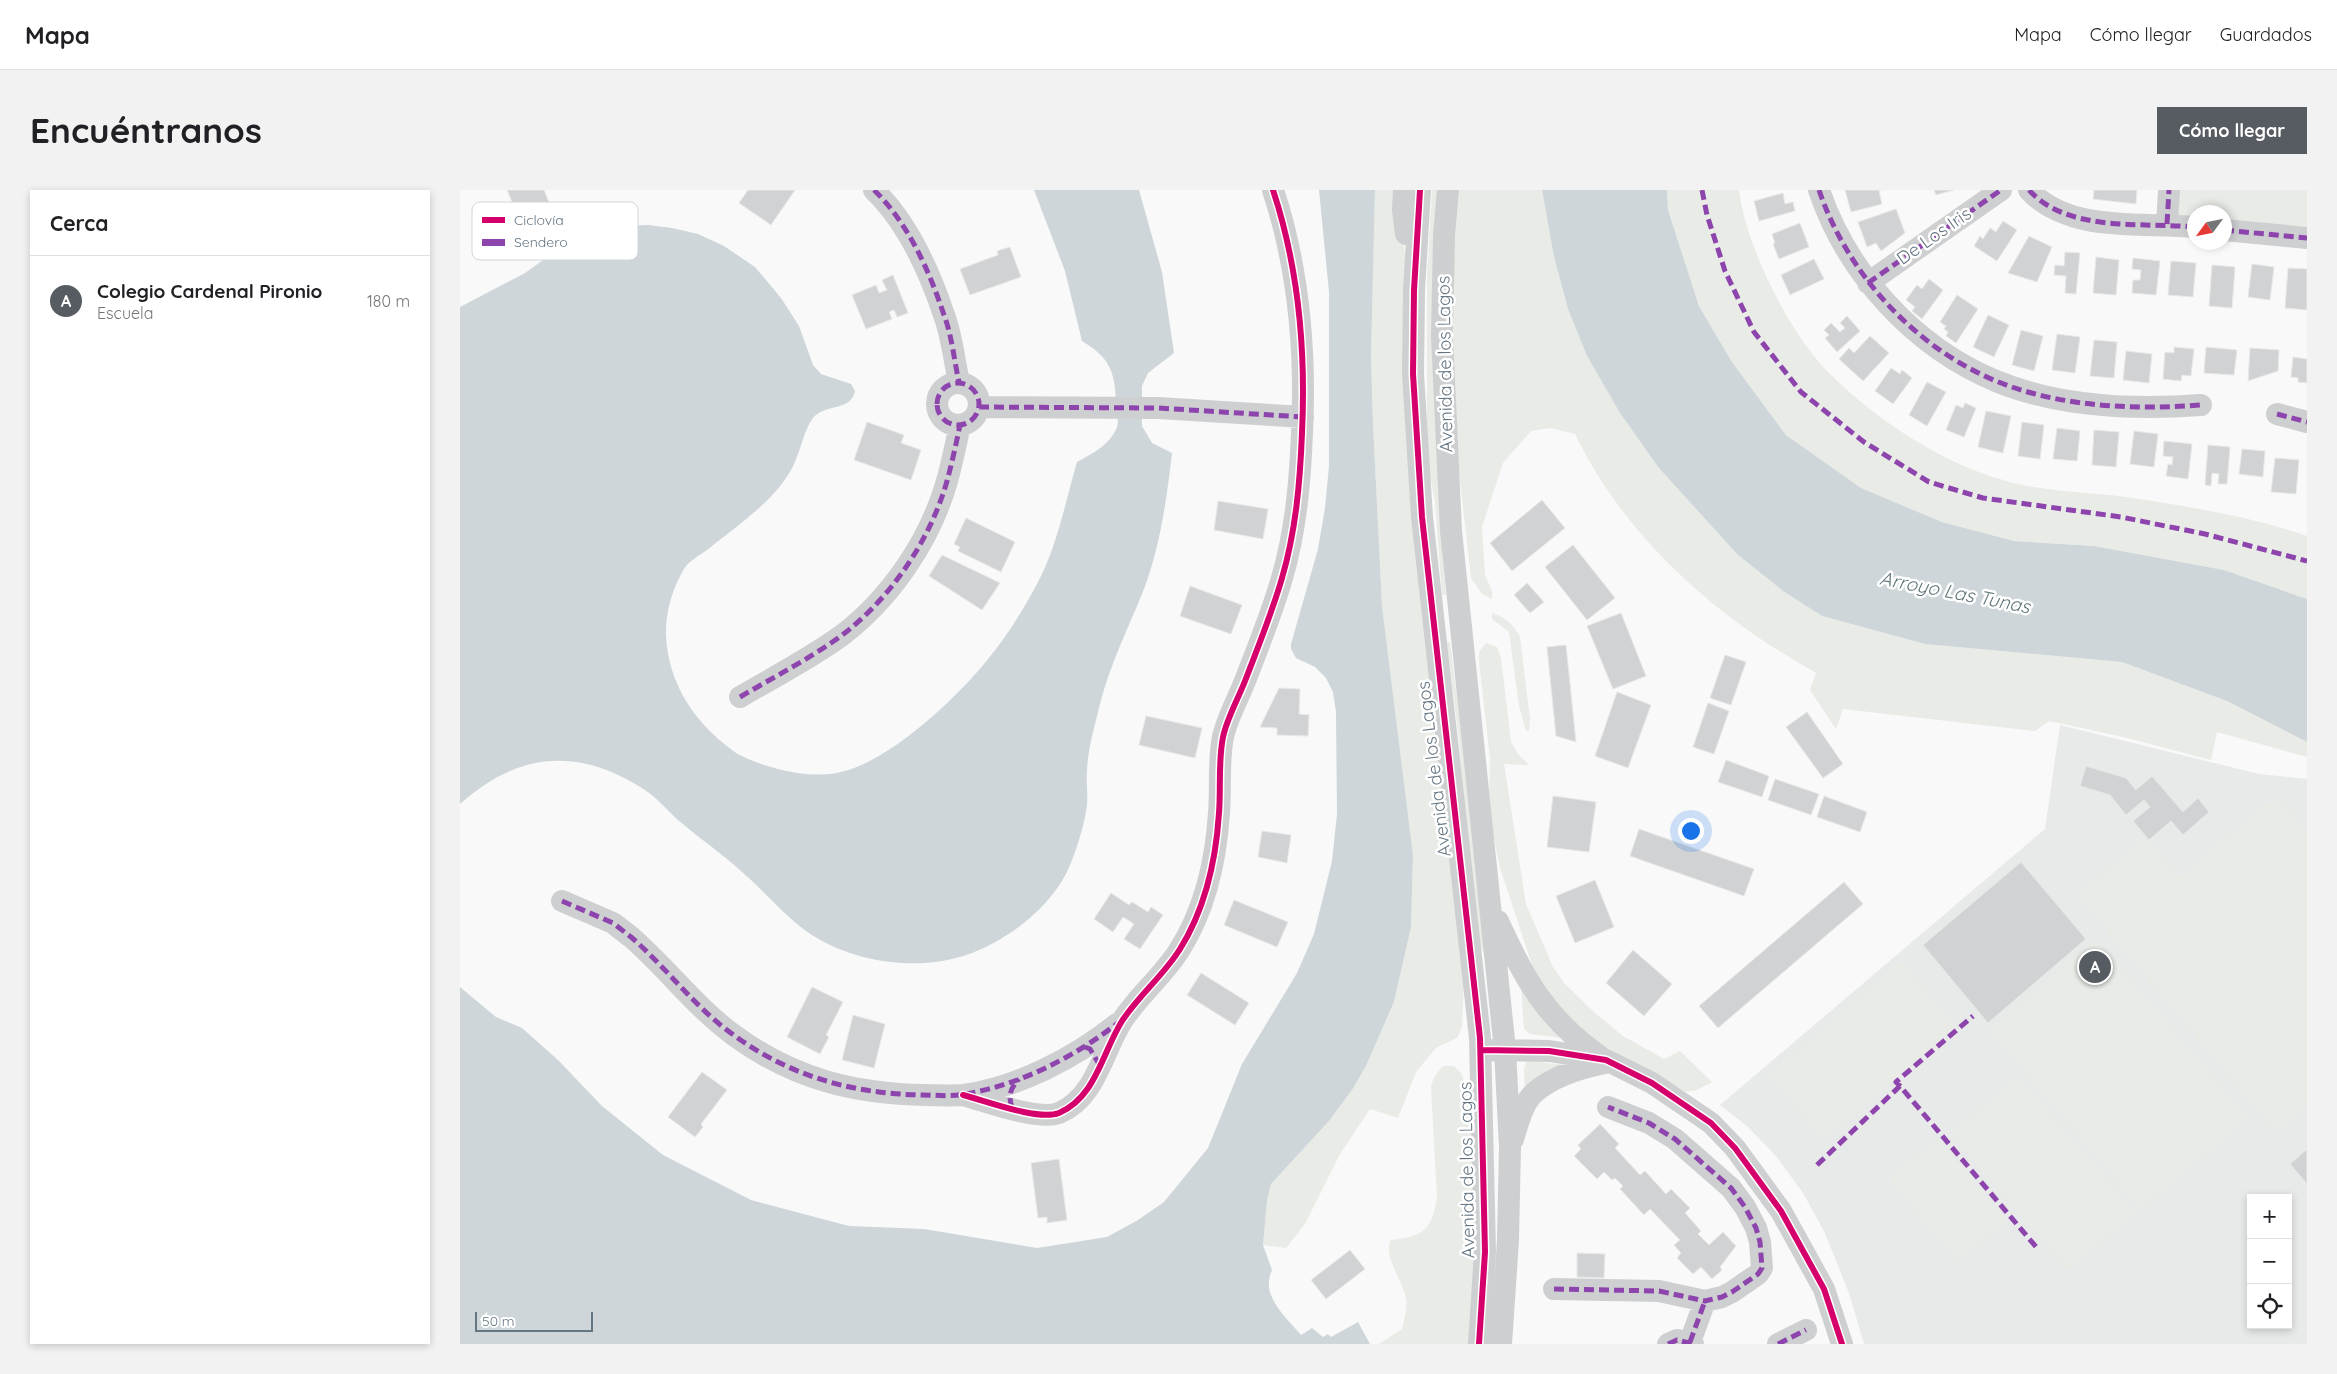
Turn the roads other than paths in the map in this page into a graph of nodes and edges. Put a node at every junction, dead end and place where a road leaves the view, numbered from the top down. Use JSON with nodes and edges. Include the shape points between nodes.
{"nodes":[{"id":1,"x":874,"y":190,"type":"edge"},
{"id":2,"x":1273,"y":190,"type":"edge"},
{"id":3,"x":1404,"y":190,"type":"edge"},
{"id":4,"x":1420,"y":190,"type":"edge"},
{"id":5,"x":1448,"y":190,"type":"edge"},
{"id":6,"x":1818,"y":190,"type":"edge"},
{"id":7,"x":2001,"y":190,"type":"edge"},
{"id":8,"x":2029,"y":190,"type":"edge"},
{"id":9,"x":2169,"y":190,"type":"edge"},
{"id":10,"x":2168,"y":224,"type":"junction"},
{"id":11,"x":2187,"y":226,"type":"edge"},
{"id":12,"x":2232,"y":231,"type":"edge"},
{"id":13,"x":2307,"y":238,"type":"edge"},
{"id":14,"x":1868,"y":282,"type":"junction"},
{"id":15,"x":1414,"y":290,"type":"junction"},
{"id":16,"x":959,"y":382,"type":"junction"},
{"id":17,"x":2201,"y":405,"type":"dead end"},
{"id":18,"x":979,"y":407,"type":"junction"},
{"id":19,"x":2277,"y":414,"type":"dead end"},
{"id":20,"x":1303,"y":417,"type":"junction"},
{"id":21,"x":2307,"y":422,"type":"edge"},
{"id":22,"x":960,"y":425,"type":"junction"},
{"id":23,"x":740,"y":697,"type":"dead end"},
{"id":24,"x":562,"y":901,"type":"dead end"},
{"id":25,"x":1489,"y":902,"type":"junction"},
{"id":26,"x":1124,"y":1018,"type":"junction"},
{"id":27,"x":1084,"y":1047,"type":"junction"},
{"id":28,"x":1481,"y":1050,"type":"junction"},
{"id":29,"x":1505,"y":1050,"type":"junction"},
{"id":30,"x":1608,"y":1061,"type":"junction"},
{"id":31,"x":1099,"y":1064,"type":"junction"},
{"id":32,"x":1021,"y":1078,"type":"junction"},
{"id":33,"x":963,"y":1095,"type":"junction"},
{"id":34,"x":1608,"y":1107,"type":"dead end"},
{"id":35,"x":1012,"y":1108,"type":"junction"},
{"id":36,"x":1510,"y":1146,"type":"junction"},
{"id":37,"x":1554,"y":1289,"type":"dead end"},
{"id":38,"x":1705,"y":1301,"type":"junction"},
{"id":39,"x":1806,"y":1330,"type":"dead end"},
{"id":40,"x":1684,"y":1343,"type":"edge"},
{"id":41,"x":1479,"y":1344,"type":"edge"},
{"id":42,"x":1501,"y":1344,"type":"edge"},
{"id":43,"x":1778,"y":1344,"type":"edge"},
{"id":44,"x":1842,"y":1344,"type":"edge"}],
"edges":[{"from":1,"to":16,"type":"street","via":[[905,226],[931,282],[945,316]]},
{"from":2,"to":20,"type":"street","via":[[1292,259],[1302,334]]},
{"from":3,"to":15,"type":"street","via":[[1403,210]]},
{"from":4,"to":15,"type":"street","name":"Avenida de los Lagos"},
{"from":5,"to":25,"type":"street","name":"Avenida de los Lagos","via":[[1442,336],[1451,531]]},
{"from":6,"to":14,"type":"street","via":[[1846,253]]},
{"from":7,"to":14,"type":"street","name":"De Los Iris"},
{"from":8,"to":10,"type":"street","via":[[2047,206],[2084,221]]},
{"from":9,"to":10,"type":"street"},
{"from":10,"to":11,"type":"street"},
{"from":12,"to":13,"type":"street"},
{"from":14,"to":17,"type":"street","via":[[1923,337],[1960,363],[1996,381],[2034,394],[2077,402],[2161,408]]},
{"from":15,"to":28,"type":"street","name":"Avenida de los Lagos","via":[[1413,374],[1422,517]]},
{"from":16,"to":18,"type":"street","via":[[976,393]]},
{"from":16,"to":22,"type":"street","via":[[940,391],[936,404],[940,417],[952,425]]},
{"from":18,"to":20,"type":"street","via":[[1158,408]]},
{"from":18,"to":22,"type":"street","via":[[972,419]]},
{"from":19,"to":21,"type":"street"},
{"from":20,"to":26,"type":"street","via":[[1295,526],[1265,630],[1224,737],[1220,814],[1207,885],[1193,926],[1180,949]]},
{"from":22,"to":23,"type":"street","via":[[943,492],[928,528],[894,584],[842,635]]},
{"from":24,"to":33,"type":"street","via":[[613,923],[651,954],[694,1000],[734,1036],[801,1074],[865,1091]]},
{"from":25,"to":29,"type":"street","name":"Avenida de los Lagos"},
{"from":25,"to":30,"type":"street","via":[[1516,960],[1552,1015],[1575,1039]]},
{"from":26,"to":27,"type":"street"},
{"from":26,"to":31,"type":"street"},
{"from":27,"to":31,"type":"street","via":[[1090,1049]]},
{"from":27,"to":32,"type":"street"},
{"from":28,"to":29,"type":"street"},
{"from":28,"to":41,"type":"street","name":"Avenida de los Lagos","via":[[1485,1252]]},
{"from":29,"to":30,"type":"street","via":[[1549,1051]]},
{"from":29,"to":36,"type":"street","name":"Avenida de los Lagos"},
{"from":30,"to":36,"type":"street","via":[[1560,1076],[1533,1094]]},
{"from":30,"to":44,"type":"street","via":[[1696,1110],[1735,1148],[1781,1210],[1806,1253],[1824,1289]]},
{"from":31,"to":35,"type":"street","via":[[1083,1097],[1072,1106],[1055,1114],[1035,1114]]},
{"from":32,"to":33,"type":"street"},
{"from":32,"to":35,"type":"street","via":[[1011,1088]]},
{"from":33,"to":35,"type":"street"},
{"from":34,"to":38,"type":"street","via":[[1650,1123],[1675,1139],[1730,1188],[1756,1228],[1762,1260],[1758,1274],[1722,1298]]},
{"from":36,"to":42,"type":"street","name":"Avenida de los Lagos"},
{"from":37,"to":38,"type":"street","via":[[1659,1291]]},
{"from":38,"to":40,"type":"street"},
{"from":39,"to":43,"type":"street"}]}
